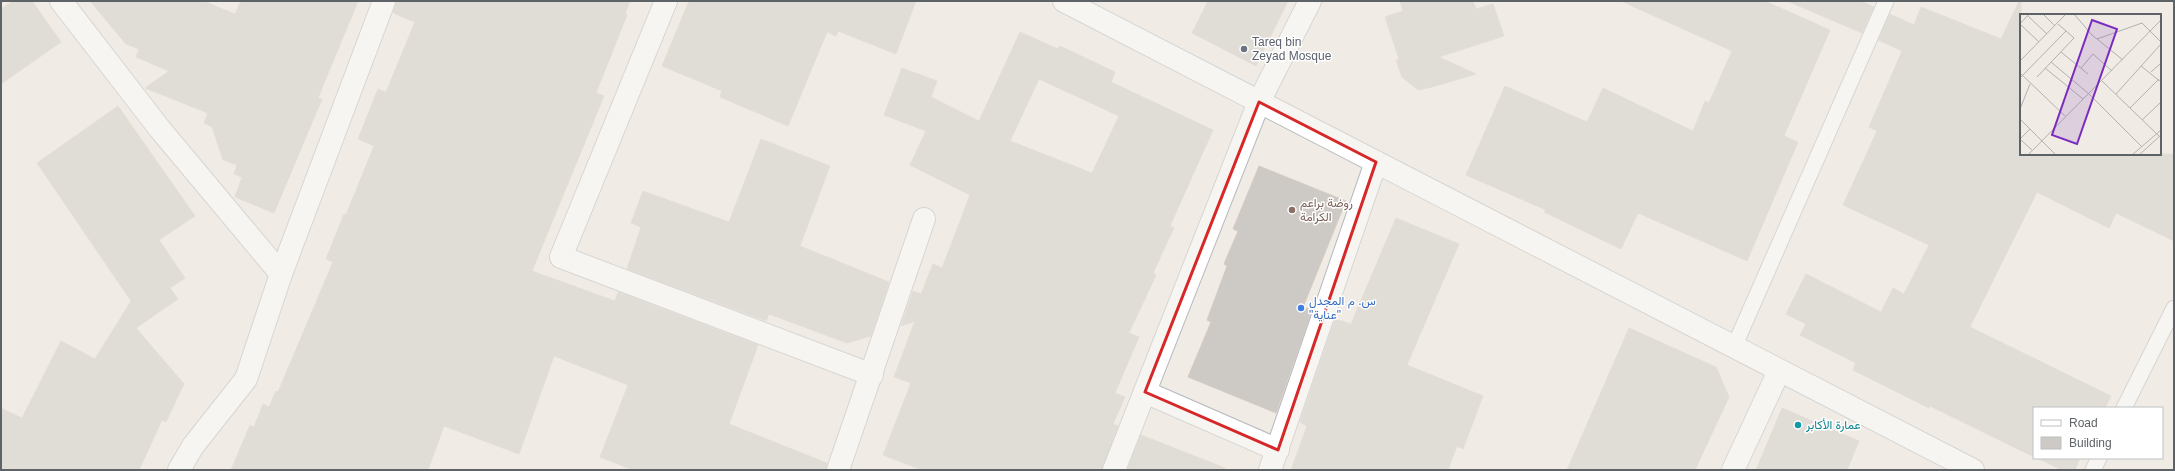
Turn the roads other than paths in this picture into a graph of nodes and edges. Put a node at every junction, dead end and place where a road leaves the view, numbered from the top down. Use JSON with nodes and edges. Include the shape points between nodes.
{"nodes":[{"id":1,"x":61,"y":1,"type":"edge"},
{"id":2,"x":384,"y":1,"type":"edge"},
{"id":3,"x":666,"y":1,"type":"edge"},
{"id":4,"x":1064,"y":1,"type":"edge"},
{"id":5,"x":1310,"y":1,"type":"edge"},
{"id":6,"x":1886,"y":1,"type":"edge"},
{"id":7,"x":1259,"y":102,"type":"junction"},
{"id":8,"x":1376,"y":162,"type":"junction"},
{"id":9,"x":924,"y":219,"type":"dead end"},
{"id":10,"x":281,"y":274,"type":"junction"},
{"id":11,"x":2174,"y":308,"type":"edge"},
{"id":12,"x":1734,"y":347,"type":"junction"},
{"id":13,"x":1779,"y":370,"type":"junction"},
{"id":14,"x":872,"y":375,"type":"junction"},
{"id":15,"x":1145,"y":392,"type":"junction"},
{"id":16,"x":2124,"y":407,"type":"edge"},
{"id":17,"x":2098,"y":459,"type":"edge"},
{"id":18,"x":1274,"y":460,"type":"edge"},
{"id":19,"x":1962,"y":467,"type":"edge"},
{"id":20,"x":179,"y":470,"type":"edge"},
{"id":21,"x":838,"y":470,"type":"edge"},
{"id":22,"x":1114,"y":470,"type":"edge"},
{"id":23,"x":1733,"y":470,"type":"edge"},
{"id":24,"x":2093,"y":470,"type":"edge"}],
"edges":[{"from":1,"to":10,"type":"street","via":[[159,128]]},
{"from":2,"to":10,"type":"street"},
{"from":3,"to":14,"type":"street","via":[[561,257]]},
{"from":4,"to":7,"type":"street"},
{"from":5,"to":7,"type":"street"},
{"from":6,"to":12,"type":"lane"},
{"from":7,"to":8,"type":"street"},
{"from":7,"to":15,"type":"street"},
{"from":8,"to":12,"type":"street"},
{"from":8,"to":18,"type":"street"},
{"from":9,"to":14,"type":"street"},
{"from":10,"to":20,"type":"street","via":[[246,379],[193,446]]},
{"from":11,"to":16,"type":"lane"},
{"from":12,"to":13,"type":"street"},
{"from":13,"to":19,"type":"street"},
{"from":13,"to":23,"type":"street"},
{"from":14,"to":21,"type":"street"},
{"from":15,"to":18,"type":"street"},
{"from":15,"to":22,"type":"street"},
{"from":17,"to":24,"type":"lane"}]}
